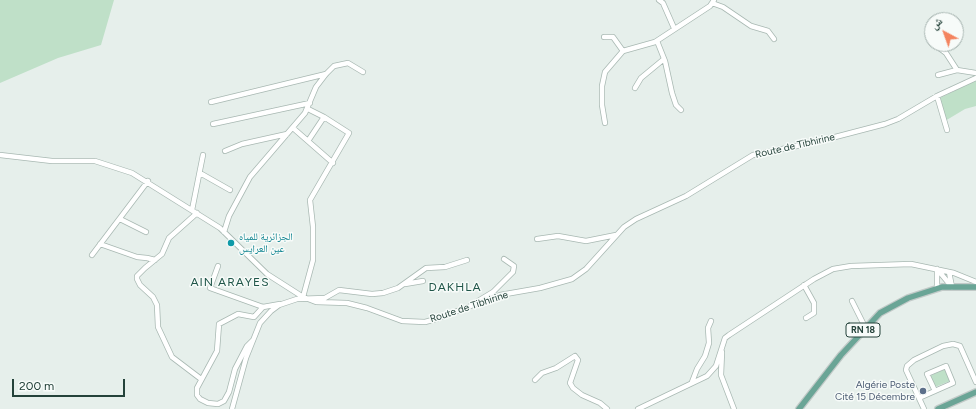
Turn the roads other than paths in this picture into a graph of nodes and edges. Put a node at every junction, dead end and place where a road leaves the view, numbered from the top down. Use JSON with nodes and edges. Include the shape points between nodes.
{"nodes":[{"id":1,"x":659,"y":0,"type":"edge"},
{"id":2,"x":713,"y":2,"type":"edge"},
{"id":3,"x":674,"y":28,"type":"junction"},
{"id":4,"x":604,"y":37,"type":"dead end"},
{"id":5,"x":774,"y":39,"type":"dead end"},
{"id":6,"x":657,"y":41,"type":"junction"},
{"id":7,"x":623,"y":51,"type":"junction"},
{"id":8,"x":945,"y":52,"type":"edge"},
{"id":9,"x":664,"y":59,"type":"junction"},
{"id":10,"x":957,"y":70,"type":"junction"},
{"id":11,"x":363,"y":72,"type":"dead end"},
{"id":12,"x":976,"y":73,"type":"edge"},
{"id":13,"x":326,"y":74,"type":"junction"},
{"id":14,"x":938,"y":76,"type":"dead end"},
{"id":15,"x":976,"y":78,"type":"edge"},
{"id":16,"x":635,"y":88,"type":"dead end"},
{"id":17,"x":937,"y":96,"type":"junction"},
{"id":18,"x":211,"y":102,"type":"dead end"},
{"id":19,"x":310,"y":103,"type":"junction"},
{"id":20,"x":308,"y":109,"type":"junction"},
{"id":21,"x":681,"y":110,"type":"dead end"},
{"id":22,"x":324,"y":117,"type":"junction"},
{"id":23,"x":605,"y":123,"type":"dead end"},
{"id":24,"x":214,"y":124,"type":"dead end"},
{"id":25,"x":293,"y":128,"type":"junction"},
{"id":26,"x":947,"y":130,"type":"dead end"},
{"id":27,"x":287,"y":134,"type":"junction"},
{"id":28,"x":308,"y":140,"type":"junction"},
{"id":29,"x":225,"y":151,"type":"dead end"},
{"id":30,"x":0,"y":155,"type":"edge"},
{"id":31,"x":203,"y":155,"type":"dead end"},
{"id":32,"x":333,"y":163,"type":"junction"},
{"id":33,"x":200,"y":173,"type":"junction"},
{"id":34,"x":148,"y":181,"type":"junction"},
{"id":35,"x":230,"y":190,"type":"dead end"},
{"id":36,"x":195,"y":212,"type":"junction"},
{"id":37,"x":120,"y":219,"type":"junction"},
{"id":38,"x":146,"y":232,"type":"dead end"},
{"id":39,"x":224,"y":232,"type":"junction"},
{"id":40,"x":616,"y":235,"type":"junction"},
{"id":41,"x":537,"y":239,"type":"dead end"},
{"id":42,"x":100,"y":244,"type":"junction"},
{"id":43,"x":92,"y":255,"type":"dead end"},
{"id":44,"x":504,"y":259,"type":"dead end"},
{"id":45,"x":155,"y":260,"type":"junction"},
{"id":46,"x":467,"y":260,"type":"dead end"},
{"id":47,"x":218,"y":266,"type":"dead end"},
{"id":48,"x":937,"y":269,"type":"junction"},
{"id":49,"x":949,"y":272,"type":"junction"},
{"id":50,"x":423,"y":281,"type":"dead end"},
{"id":51,"x":976,"y":282,"type":"edge"},
{"id":52,"x":403,"y":285,"type":"junction"},
{"id":53,"x":804,"y":285,"type":"junction"},
{"id":54,"x":952,"y":287,"type":"junction"},
{"id":55,"x":976,"y":287,"type":"edge"},
{"id":56,"x":937,"y":289,"type":"junction"},
{"id":57,"x":305,"y":298,"type":"junction"},
{"id":58,"x":852,"y":301,"type":"dead end"},
{"id":59,"x":281,"y":304,"type":"junction"},
{"id":60,"x":263,"y":307,"type":"junction"},
{"id":61,"x":469,"y":307,"type":"junction"},
{"id":62,"x":806,"y":318,"type":"dead end"},
{"id":63,"x":711,"y":321,"type":"dead end"},
{"id":64,"x":865,"y":327,"type":"junction"},
{"id":65,"x":254,"y":339,"type":"junction"},
{"id":66,"x":722,"y":348,"type":"junction"},
{"id":67,"x":201,"y":379,"type":"junction"},
{"id":68,"x":535,"y":380,"type":"dead end"},
{"id":69,"x":692,"y":382,"type":"junction"},
{"id":70,"x":976,"y":382,"type":"edge"},
{"id":71,"x":935,"y":391,"type":"junction"},
{"id":72,"x":976,"y":392,"type":"edge"},
{"id":73,"x":919,"y":398,"type":"junction"},
{"id":74,"x":232,"y":409,"type":"edge"},
{"id":75,"x":607,"y":409,"type":"edge"},
{"id":76,"x":638,"y":409,"type":"edge"},
{"id":77,"x":734,"y":409,"type":"edge"},
{"id":78,"x":799,"y":409,"type":"edge"},
{"id":79,"x":924,"y":409,"type":"edge"},
{"id":80,"x":938,"y":409,"type":"edge"}],
"edges":[{"from":1,"to":3,"type":"street","via":[[663,3]]},
{"from":2,"to":3,"type":"street"},
{"from":2,"to":5,"type":"street","via":[[751,26],[768,31]]},
{"from":3,"to":6,"type":"street"},
{"from":4,"to":7,"type":"street","via":[[613,37]]},
{"from":6,"to":7,"type":"street"},
{"from":6,"to":9,"type":"street"},
{"from":7,"to":23,"type":"street","via":[[605,72],[602,105]]},
{"from":8,"to":10,"type":"street"},
{"from":9,"to":16,"type":"street","via":[[641,78]]},
{"from":9,"to":21,"type":"street","via":[[676,105]]},
{"from":10,"to":12,"type":"street"},
{"from":10,"to":14,"type":"street"},
{"from":11,"to":13,"type":"street","via":[[348,63],[334,66]]},
{"from":13,"to":18,"type":"street"},
{"from":13,"to":19,"type":"street","via":[[316,86]]},
{"from":15,"to":17,"type":"street","name":"Route de Tibhirine"},
{"from":17,"to":26,"type":"street"},
{"from":17,"to":40,"type":"street","name":"Route de Tibhirine","via":[[885,124],[753,155],[686,196],[636,219]]},
{"from":19,"to":20,"type":"street"},
{"from":19,"to":24,"type":"street"},
{"from":20,"to":22,"type":"street"},
{"from":20,"to":25,"type":"street"},
{"from":22,"to":28,"type":"street"},
{"from":22,"to":32,"type":"street","via":[[349,133]]},
{"from":25,"to":27,"type":"street"},
{"from":25,"to":28,"type":"street"},
{"from":27,"to":29,"type":"street","via":[[242,144]]},
{"from":27,"to":39,"type":"street","via":[[250,177],[229,216]]},
{"from":28,"to":32,"type":"street"},
{"from":30,"to":34,"type":"street","name":"Route de Tibhirine","via":[[52,161],[95,161],[132,172]]},
{"from":31,"to":33,"type":"street"},
{"from":32,"to":57,"type":"street","via":[[310,200],[313,260]]},
{"from":33,"to":35,"type":"street"},
{"from":33,"to":36,"type":"street"},
{"from":34,"to":36,"type":"street","name":"Route de Tibhirine"},
{"from":34,"to":37,"type":"street"},
{"from":36,"to":39,"type":"street","name":"Route de Tibhirine"},
{"from":36,"to":45,"type":"street","via":[[169,238],[162,254]]},
{"from":37,"to":38,"type":"street"},
{"from":37,"to":42,"type":"street"},
{"from":39,"to":57,"type":"street","name":"Route de Tibhirine","via":[[268,274]]},
{"from":40,"to":41,"type":"street","via":[[586,241],[558,236]]},
{"from":40,"to":61,"type":"street","name":"Route de Tibhirine","via":[[586,269],[572,279],[500,295]]},
{"from":42,"to":43,"type":"street"},
{"from":42,"to":45,"type":"street","via":[[137,258]]},
{"from":44,"to":61,"type":"street","via":[[514,266],[513,272],[493,292]]},
{"from":45,"to":67,"type":"street","via":[[137,276],[137,281],[153,297],[157,305],[158,327],[172,357]]},
{"from":46,"to":52,"type":"street","via":[[445,267],[426,268]]},
{"from":47,"to":60,"type":"street","via":[[210,288]]},
{"from":48,"to":49,"type":"street"},
{"from":48,"to":53,"type":"street","via":[[899,263],[851,266],[833,269]]},
{"from":48,"to":54,"type":"street"},
{"from":48,"to":56,"type":"street"},
{"from":49,"to":51,"type":"street"},
{"from":49,"to":54,"type":"street"},
{"from":50,"to":52,"type":"street"},
{"from":52,"to":57,"type":"street","via":[[383,293],[339,290],[326,298]]},
{"from":53,"to":62,"type":"street","via":[[814,303],[814,313]]},
{"from":53,"to":66,"type":"street","via":[[729,334]]},
{"from":54,"to":55,"type":"main road","number":"RN 18"},
{"from":54,"to":56,"type":"main road","number":"RN 18"},
{"from":56,"to":64,"type":"main road","number":"RN 18","via":[[894,305],[880,313]]},
{"from":57,"to":59,"type":"street"},
{"from":57,"to":61,"type":"street","name":"Route de Tibhirine","via":[[347,303],[402,321],[414,322],[436,319]]},
{"from":58,"to":64,"type":"street"},
{"from":59,"to":60,"type":"street"},
{"from":59,"to":65,"type":"street","via":[[265,317]]},
{"from":60,"to":67,"type":"street","via":[[254,317],[238,314],[221,322],[217,351]]},
{"from":63,"to":69,"type":"street","via":[[705,356]]},
{"from":64,"to":78,"type":"main road","number":"RN 18"},
{"from":65,"to":67,"type":"street","via":[[247,346],[235,369],[224,401],[218,404],[200,399],[197,391]]},
{"from":65,"to":74,"type":"street","via":[[238,383]]},
{"from":66,"to":69,"type":"street","via":[[713,372]]},
{"from":66,"to":77,"type":"street","via":[[720,375]]},
{"from":68,"to":75,"type":"street","via":[[542,372],[556,368],[575,356],[578,360],[570,383],[573,388]]},
{"from":69,"to":76,"type":"street","via":[[673,394]]},
{"from":70,"to":73,"type":"street","via":[[960,346],[943,346],[907,366],[906,370]]},
{"from":71,"to":71,"type":"street","via":[[953,383],[946,366],[927,374]]},
{"from":71,"to":73,"type":"street"},
{"from":72,"to":80,"type":"main road"},
{"from":73,"to":79,"type":"street"}]}
